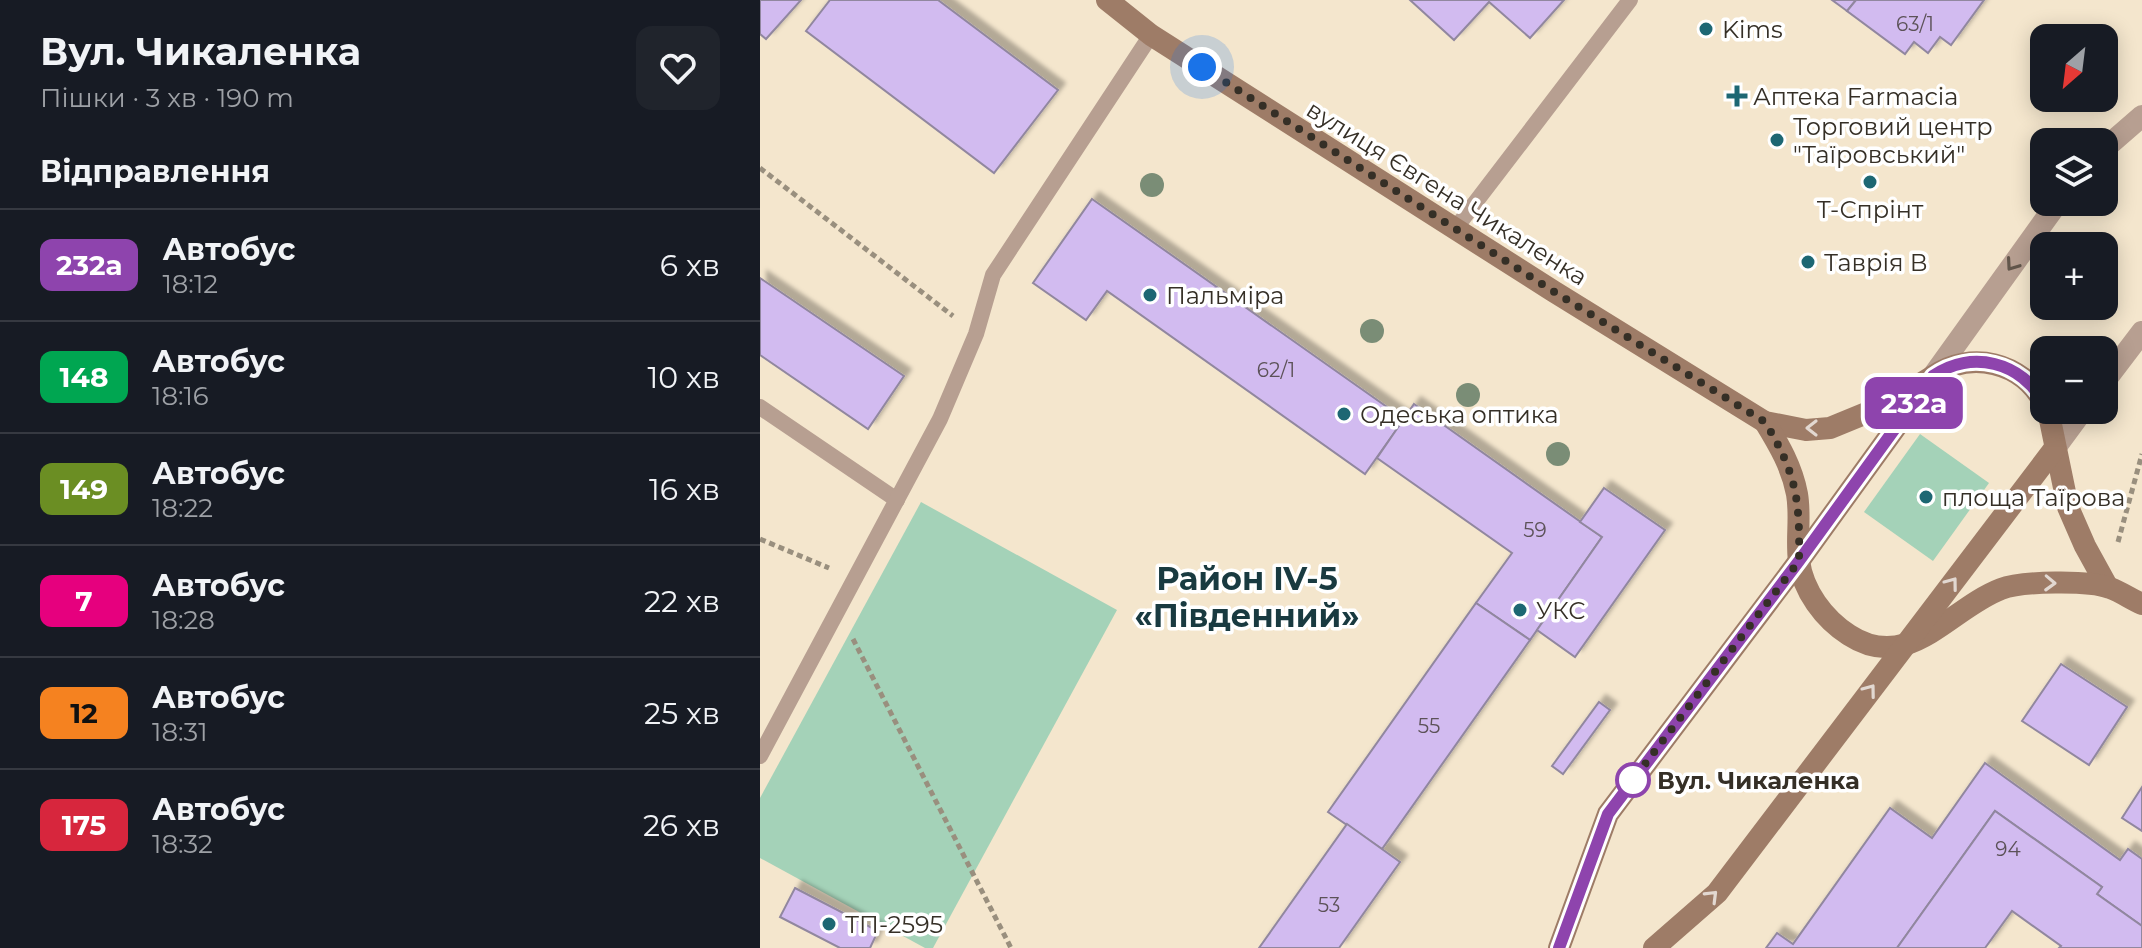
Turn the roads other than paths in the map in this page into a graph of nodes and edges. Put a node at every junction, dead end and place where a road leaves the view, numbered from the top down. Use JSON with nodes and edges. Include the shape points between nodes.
{"nodes":[{"id":1,"x":1107,"y":0,"type":"edge"},
{"id":2,"x":1630,"y":0,"type":"edge"},
{"id":3,"x":1151,"y":35,"type":"junction"},
{"id":4,"x":2142,"y":116,"type":"edge"},
{"id":5,"x":2118,"y":137,"type":"edge"},
{"id":6,"x":2048,"y":216,"type":"edge"},
{"id":7,"x":1455,"y":229,"type":"junction"},
{"id":8,"x":2142,"y":332,"type":"edge"},
{"id":9,"x":2118,"y":364,"type":"edge"},
{"id":10,"x":1933,"y":376,"type":"junction"},
{"id":11,"x":2030,"y":384,"type":"edge"},
{"id":12,"x":760,"y":407,"type":"edge"},
{"id":13,"x":1765,"y":422,"type":"junction"},
{"id":14,"x":2051,"y":424,"type":"edge"},
{"id":15,"x":2073,"y":424,"type":"edge"},
{"id":16,"x":2055,"y":448,"type":"junction"},
{"id":17,"x":897,"y":500,"type":"junction"},
{"id":18,"x":1799,"y":561,"type":"junction"},
{"id":19,"x":2107,"y":586,"type":"junction"},
{"id":20,"x":2142,"y":604,"type":"edge"},
{"id":21,"x":1905,"y":645,"type":"junction"},
{"id":22,"x":760,"y":756,"type":"edge"},
{"id":23,"x":1559,"y":948,"type":"edge"},
{"id":24,"x":1654,"y":948,"type":"edge"}],
"edges":[{"from":1,"to":3,"type":"main road","name":"вулиця Євгена Чикаленка"},
{"from":2,"to":7,"type":"lane"},
{"from":3,"to":7,"type":"main road","name":"вулиця Євгена Чикаленка"},
{"from":3,"to":17,"type":"lane","via":[[993,275],[976,334],[940,419]]},
{"from":4,"to":5,"type":"street"},
{"from":6,"to":10,"type":"street","one_way":true},
{"from":7,"to":13,"type":"main road","name":"вулиця Євгена Чикаленка"},
{"from":8,"to":9,"type":"street"},
{"from":10,"to":11,"type":"main road","via":[[1948,366],[1973,361],[1997,364]]},
{"from":10,"to":13,"type":"main road","name":"вулиця Євгена Чикаленка","one_way":true,"via":[[1886,405],[1830,428],[1806,430]]},
{"from":10,"to":18,"type":"main road"},
{"from":12,"to":17,"type":"lane"},
{"from":13,"to":18,"type":"main road","name":"вулиця Євгена Чикаленка","via":[[1793,476],[1800,518]]},
{"from":14,"to":16,"type":"main road"},
{"from":15,"to":16,"type":"street"},
{"from":16,"to":19,"type":"main road","via":[[2068,507]]},
{"from":21,"to":16,"type":"main road","one_way":true},
{"from":17,"to":22,"type":"lane"},
{"from":18,"to":21,"type":"main road","via":[[1810,594],[1833,623],[1861,642]]},
{"from":18,"to":23,"type":"main road","via":[[1608,814]]},
{"from":19,"to":20,"type":"main road"},
{"from":21,"to":19,"type":"main road","one_way":true,"via":[[2002,588],[2029,583]]},
{"from":24,"to":21,"type":"main road","one_way":true,"via":[[1717,893]]}]}
